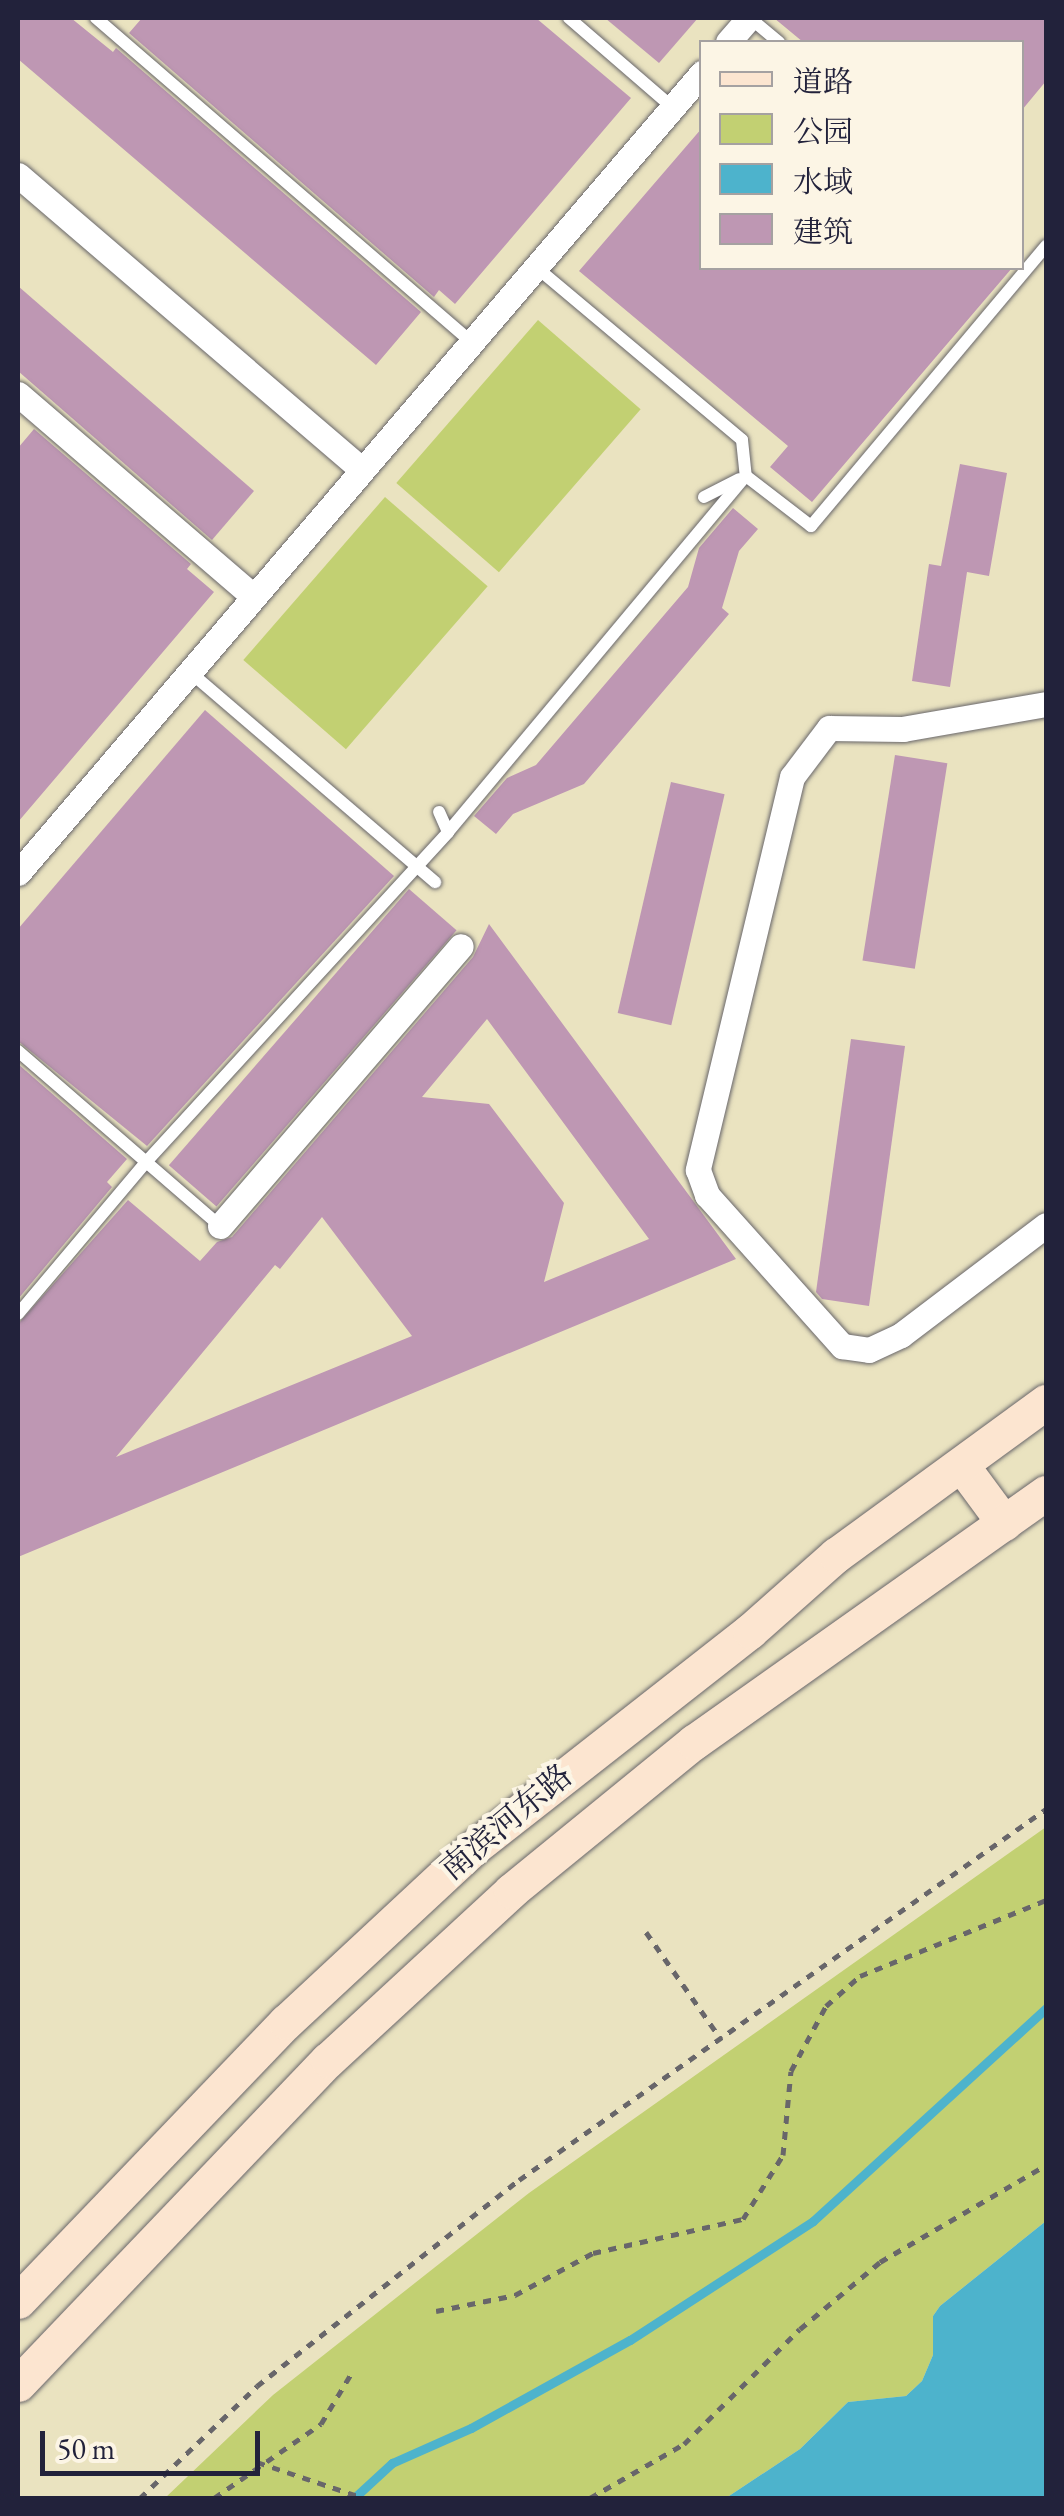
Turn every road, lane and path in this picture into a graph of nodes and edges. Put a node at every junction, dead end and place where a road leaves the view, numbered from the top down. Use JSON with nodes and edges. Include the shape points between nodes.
{"nodes":[{"id":1,"x":96,"y":18,"type":"edge"},
{"id":2,"x":569,"y":18,"type":"edge"},
{"id":3,"x":750,"y":18,"type":"edge"},
{"id":4,"x":730,"y":40,"type":"edge"},
{"id":5,"x":777,"y":40,"type":"edge"},
{"id":6,"x":699,"y":76,"type":"edge"},
{"id":7,"x":672,"y":107,"type":"junction"},
{"id":8,"x":18,"y":176,"type":"edge"},
{"id":9,"x":1046,"y":246,"type":"edge"},
{"id":10,"x":536,"y":267,"type":"junction"},
{"id":11,"x":1024,"y":268,"type":"edge"},
{"id":12,"x":1022,"y":270,"type":"edge"},
{"id":13,"x":471,"y":342,"type":"junction"},
{"id":14,"x":18,"y":394,"type":"edge"},
{"id":15,"x":362,"y":470,"type":"junction"},
{"id":16,"x":746,"y":476,"type":"junction"},
{"id":17,"x":704,"y":497,"type":"dead end"},
{"id":18,"x":254,"y":597,"type":"junction"},
{"id":19,"x":190,"y":672,"type":"junction"},
{"id":20,"x":1046,"y":704,"type":"edge"},
{"id":21,"x":438,"y":812,"type":"dead end"},
{"id":22,"x":448,"y":832,"type":"junction"},
{"id":23,"x":413,"y":864,"type":"junction"},
{"id":24,"x":18,"y":873,"type":"edge"},
{"id":25,"x":435,"y":882,"type":"dead end"},
{"id":26,"x":461,"y":946,"type":"dead end"},
{"id":27,"x":18,"y":1051,"type":"edge"},
{"id":28,"x":147,"y":1161,"type":"junction"},
{"id":29,"x":1046,"y":1225,"type":"edge"},
{"id":30,"x":220,"y":1226,"type":"joint"},
{"id":31,"x":18,"y":1314,"type":"edge"},
{"id":32,"x":1046,"y":1402,"type":"edge"},
{"id":33,"x":962,"y":1466,"type":"junction"},
{"id":34,"x":1046,"y":1493,"type":"edge"},
{"id":35,"x":1004,"y":1523,"type":"junction"},
{"id":36,"x":1046,"y":1809,"type":"edge"},
{"id":37,"x":1046,"y":1900,"type":"edge"},
{"id":38,"x":646,"y":1932,"type":"dead end"},
{"id":39,"x":721,"y":2039,"type":"junction"},
{"id":40,"x":1046,"y":2165,"type":"edge"},
{"id":41,"x":18,"y":2301,"type":"edge"},
{"id":42,"x":436,"y":2311,"type":"dead end"},
{"id":43,"x":351,"y":2374,"type":"dead end"},
{"id":44,"x":18,"y":2384,"type":"edge"},
{"id":45,"x":258,"y":2462,"type":"junction"},
{"id":46,"x":140,"y":2498,"type":"edge"},
{"id":47,"x":214,"y":2498,"type":"edge"},
{"id":48,"x":364,"y":2498,"type":"edge"},
{"id":49,"x":590,"y":2498,"type":"edge"}],
"edges":[{"from":1,"to":13,"type":"lane"},
{"from":2,"to":7,"type":"lane"},
{"from":3,"to":4,"type":"street"},
{"from":3,"to":5,"type":"lane"},
{"from":6,"to":7,"type":"street"},
{"from":7,"to":10,"type":"street"},
{"from":8,"to":15,"type":"street"},
{"from":9,"to":11,"type":"lane"},
{"from":10,"to":13,"type":"street"},
{"from":10,"to":16,"type":"lane","via":[[742,440]]},
{"from":12,"to":16,"type":"lane","via":[[811,526]]},
{"from":13,"to":15,"type":"street"},
{"from":14,"to":18,"type":"street"},
{"from":15,"to":18,"type":"street"},
{"from":16,"to":17,"type":"lane"},
{"from":16,"to":22,"type":"lane"},
{"from":18,"to":19,"type":"street"},
{"from":19,"to":23,"type":"lane"},
{"from":19,"to":24,"type":"street"},
{"from":20,"to":29,"type":"street","via":[[904,729],[828,728],[792,778],[698,1170],[706,1196],[842,1346],[869,1350],[901,1335]]},
{"from":21,"to":22,"type":"lane"},
{"from":22,"to":23,"type":"lane"},
{"from":23,"to":25,"type":"lane"},
{"from":23,"to":28,"type":"lane"},
{"from":26,"to":30,"type":"street"},
{"from":27,"to":28,"type":"lane"},
{"from":28,"to":30,"type":"lane"},
{"from":28,"to":31,"type":"lane"},
{"from":32,"to":33,"type":"main road","name":"南滨河东路"},
{"from":33,"to":35,"type":"main road"},
{"from":33,"to":41,"type":"main road","name":"南滨河东路","via":[[836,1555],[472,1850],[286,2022]]},
{"from":34,"to":35,"type":"main road","name":"南滨河东路"},
{"from":35,"to":44,"type":"main road","name":"南滨河东路","via":[[694,1742],[511,1891],[328,2060]]},
{"from":36,"to":39,"type":"path"},
{"from":37,"to":42,"type":"path","via":[[860,1976],[826,2006],[792,2072],[783,2154],[743,2218],[593,2253],[515,2295]]},
{"from":38,"to":39,"type":"path"},
{"from":39,"to":46,"type":"path","via":[[519,2180],[288,2362]]},
{"from":40,"to":49,"type":"path","via":[[880,2262],[800,2329],[684,2444]]},
{"from":43,"to":45,"type":"path","via":[[321,2424]]},
{"from":45,"to":47,"type":"path"},
{"from":45,"to":48,"type":"path"}]}
